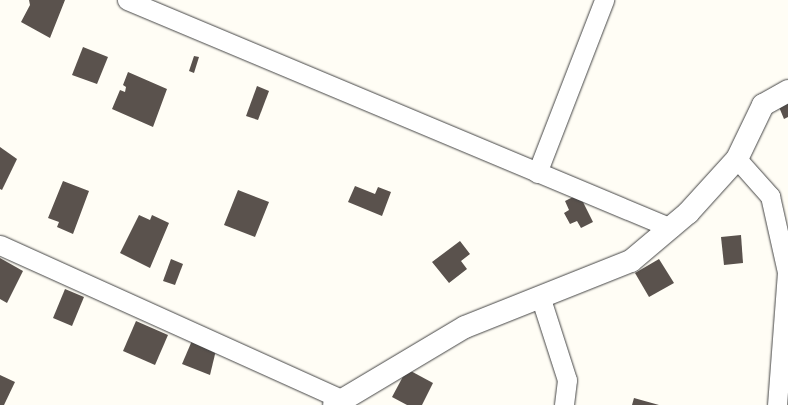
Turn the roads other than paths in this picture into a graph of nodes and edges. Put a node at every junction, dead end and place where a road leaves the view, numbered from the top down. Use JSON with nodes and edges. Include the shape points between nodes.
{"nodes":[{"id":1,"x":126,"y":0,"type":"edge"},
{"id":2,"x":604,"y":0,"type":"edge"},
{"id":3,"x":788,"y":92,"type":"edge"},
{"id":4,"x":737,"y":159,"type":"junction"},
{"id":5,"x":537,"y":173,"type":"junction"},
{"id":6,"x":671,"y":228,"type":"junction"},
{"id":7,"x":783,"y":233,"type":"edge"},
{"id":8,"x":0,"y":246,"type":"edge"},
{"id":9,"x":541,"y":299,"type":"junction"},
{"id":10,"x":339,"y":402,"type":"edge"},
{"id":11,"x":564,"y":405,"type":"edge"},
{"id":12,"x":777,"y":405,"type":"edge"}],
"edges":[{"from":1,"to":5,"type":"street"},
{"from":2,"to":5,"type":"street"},
{"from":3,"to":4,"type":"street","via":[[764,105]]},
{"from":4,"to":6,"type":"street"},
{"from":4,"to":7,"type":"street","via":[[770,196]]},
{"from":5,"to":6,"type":"street"},
{"from":6,"to":9,"type":"street","via":[[631,261]]},
{"from":7,"to":12,"type":"street","via":[[787,272]]},
{"from":8,"to":10,"type":"street"},
{"from":9,"to":10,"type":"street","via":[[465,327]]},
{"from":9,"to":11,"type":"street","via":[[567,380]]}]}
